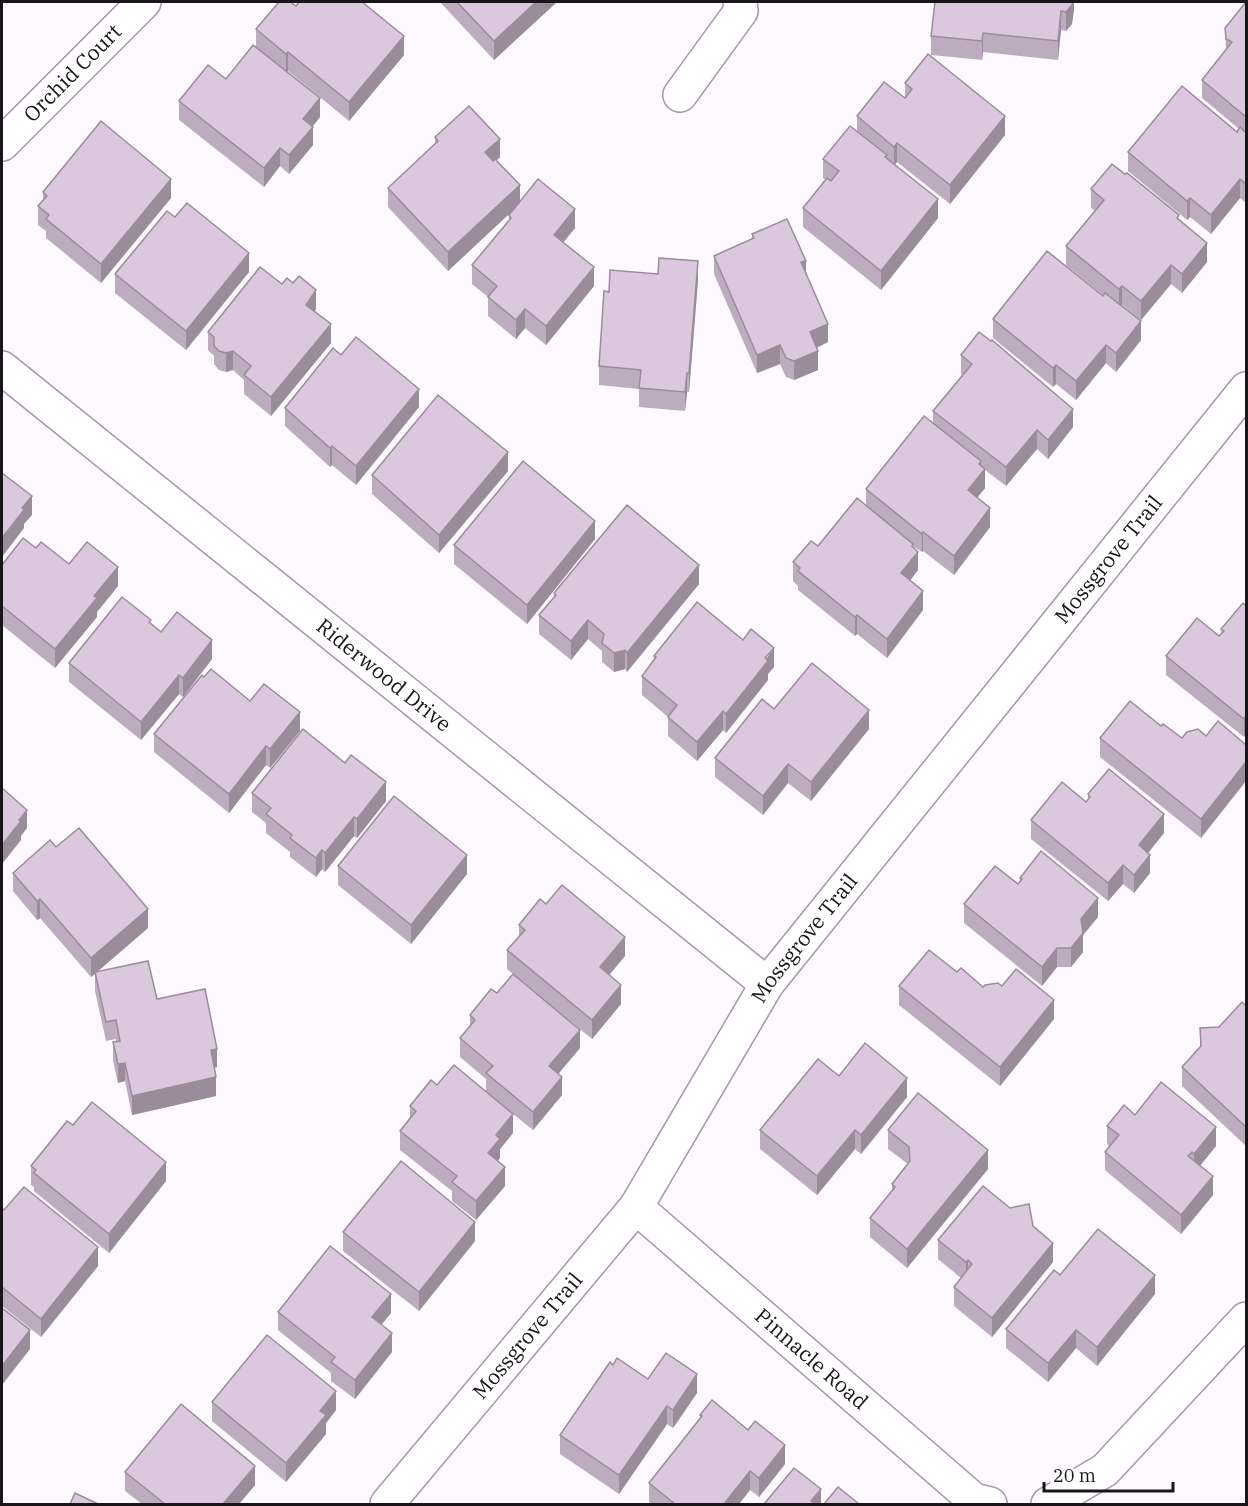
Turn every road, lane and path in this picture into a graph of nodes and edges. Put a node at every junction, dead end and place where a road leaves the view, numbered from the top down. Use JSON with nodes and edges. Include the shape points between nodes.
{"nodes":[{"id":1,"x":144,"y":2,"type":"edge"},
{"id":2,"x":740,"y":2,"type":"edge"},
{"id":3,"x":680,"y":95,"type":"dead end"},
{"id":4,"x":2,"y":144,"type":"edge"},
{"id":5,"x":2,"y":368,"type":"edge"},
{"id":6,"x":1246,"y":389,"type":"edge"},
{"id":7,"x":767,"y":984,"type":"junction"},
{"id":8,"x":636,"y":1207,"type":"junction"},
{"id":9,"x":1246,"y":1319,"type":"edge"},
{"id":10,"x":387,"y":1504,"type":"edge"},
{"id":11,"x":990,"y":1504,"type":"edge"},
{"id":12,"x":1048,"y":1504,"type":"edge"}],
"edges":[{"from":1,"to":4,"type":"street","name":"Orchid Court"},
{"from":2,"to":3,"type":"street","via":[[741,11]]},
{"from":5,"to":7,"type":"street","name":"Riderwood Drive"},
{"from":6,"to":7,"type":"street","name":"Mossgrove Trail"},
{"from":7,"to":8,"type":"street","name":"Mossgrove Trail"},
{"from":8,"to":10,"type":"street","name":"Mossgrove Trail"},
{"from":8,"to":11,"type":"street","name":"Pinnacle Road","via":[[974,1500]]},
{"from":9,"to":12,"type":"street","via":[[1105,1470]]}]}
